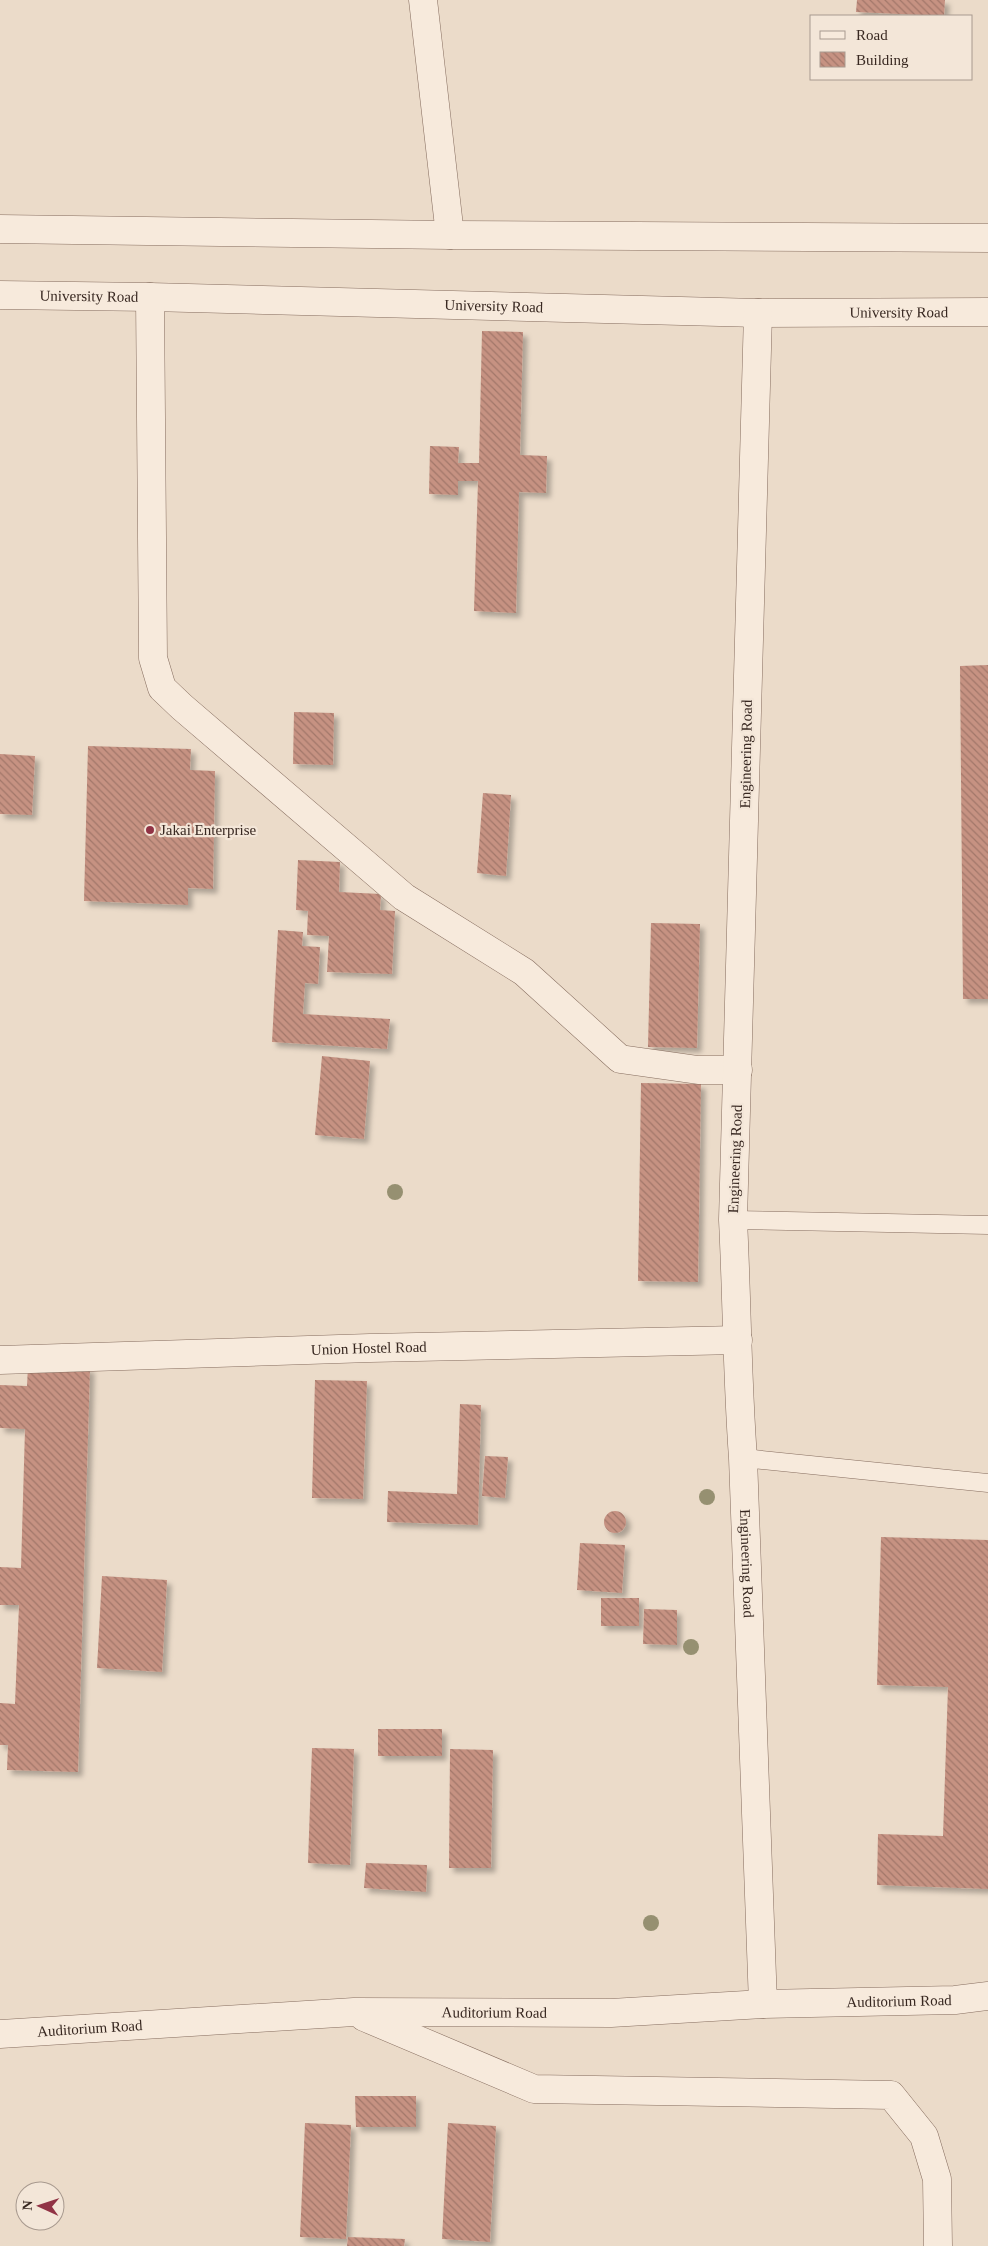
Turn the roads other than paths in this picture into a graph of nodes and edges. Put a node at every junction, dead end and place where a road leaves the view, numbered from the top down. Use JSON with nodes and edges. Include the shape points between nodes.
{"nodes":[{"id":1,"x":423,"y":0,"type":"edge"},
{"id":2,"x":0,"y":229,"type":"edge"},
{"id":3,"x":450,"y":235,"type":"junction"},
{"id":4,"x":988,"y":238,"type":"edge"},
{"id":5,"x":0,"y":295,"type":"edge"},
{"id":6,"x":150,"y":297,"type":"junction"},
{"id":7,"x":988,"y":312,"type":"edge"},
{"id":8,"x":758,"y":313,"type":"junction"},
{"id":9,"x":738,"y":1070,"type":"junction"},
{"id":10,"x":733,"y":1220,"type":"junction"},
{"id":11,"x":988,"y":1225,"type":"edge"},
{"id":12,"x":738,"y":1340,"type":"junction"},
{"id":13,"x":0,"y":1360,"type":"edge"},
{"id":14,"x":743,"y":1458,"type":"junction"},
{"id":15,"x":988,"y":1483,"type":"edge"},
{"id":16,"x":988,"y":1996,"type":"edge"},
{"id":17,"x":763,"y":2004,"type":"junction"},
{"id":18,"x":354,"y":2012,"type":"junction"},
{"id":19,"x":0,"y":2034,"type":"edge"},
{"id":20,"x":938,"y":2246,"type":"edge"}],
"edges":[{"from":1,"to":3,"type":"street"},
{"from":2,"to":3,"type":"street"},
{"from":3,"to":4,"type":"street"},
{"from":5,"to":6,"type":"street","name":"University Road"},
{"from":6,"to":8,"type":"street","name":"University Road"},
{"from":6,"to":9,"type":"street","via":[[153,658],[162,688],[404,897],[524,972],[620,1059],[698,1070]]},
{"from":7,"to":8,"type":"street","name":"University Road"},
{"from":8,"to":9,"type":"street","name":"Engineering Road"},
{"from":9,"to":10,"type":"street","name":"Engineering Road"},
{"from":10,"to":11,"type":"lane"},
{"from":10,"to":12,"type":"street","name":"Engineering Road"},
{"from":12,"to":13,"type":"street","name":"Union Hostel Road"},
{"from":12,"to":14,"type":"street","name":"Engineering Road","via":[[737,1385]]},
{"from":14,"to":15,"type":"lane"},
{"from":14,"to":17,"type":"street","name":"Engineering Road"},
{"from":16,"to":17,"type":"street","name":"Auditorium Road","via":[[955,2000]]},
{"from":17,"to":18,"type":"street","name":"Auditorium Road","via":[[611,2013]]},
{"from":18,"to":19,"type":"street","name":"Auditorium Road"},
{"from":18,"to":20,"type":"street","via":[[534,2090],[891,2095],[924,2136],[937,2179]]}]}
